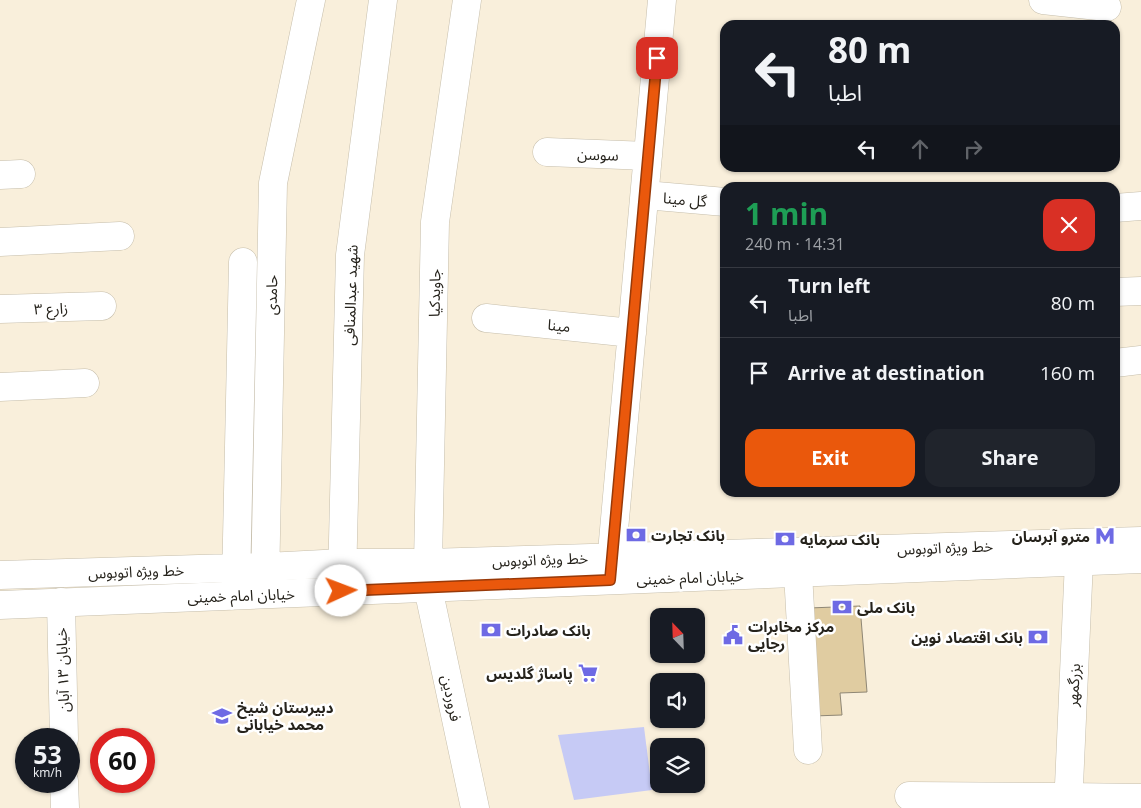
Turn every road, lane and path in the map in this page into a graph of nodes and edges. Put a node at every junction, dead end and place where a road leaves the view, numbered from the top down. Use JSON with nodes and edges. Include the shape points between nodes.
{"nodes":[{"id":1,"x":311,"y":0,"type":"edge"},
{"id":2,"x":383,"y":0,"type":"edge"},
{"id":3,"x":467,"y":0,"type":"edge"},
{"id":4,"x":662,"y":0,"type":"edge"},
{"id":5,"x":1043,"y":0,"type":"edge"},
{"id":6,"x":1107,"y":7,"type":"dead end"},
{"id":7,"x":547,"y":152,"type":"dead end"},
{"id":8,"x":648,"y":156,"type":"junction"},
{"id":9,"x":645,"y":195,"type":"junction"},
{"id":10,"x":720,"y":202,"type":"edge"},
{"id":11,"x":1141,"y":206,"type":"edge"},
{"id":12,"x":1120,"y":208,"type":"edge"},
{"id":13,"x":120,"y":236,"type":"dead end"},
{"id":14,"x":0,"y":242,"type":"edge"},
{"id":15,"x":243,"y":262,"type":"dead end"},
{"id":16,"x":1141,"y":291,"type":"edge"},
{"id":17,"x":1120,"y":292,"type":"edge"},
{"id":18,"x":102,"y":306,"type":"dead end"},
{"id":19,"x":0,"y":309,"type":"edge"},
{"id":20,"x":486,"y":318,"type":"dead end"},
{"id":21,"x":632,"y":333,"type":"junction"},
{"id":22,"x":1141,"y":360,"type":"edge"},
{"id":23,"x":1120,"y":362,"type":"edge"},
{"id":24,"x":85,"y":383,"type":"dead end"},
{"id":25,"x":0,"y":387,"type":"edge"},
{"id":26,"x":1141,"y":541,"type":"edge"},
{"id":27,"x":1141,"y":559,"type":"edge"},
{"id":28,"x":1079,"y":561,"type":"junction"},
{"id":29,"x":343,"y":563,"type":"junction"},
{"id":30,"x":266,"y":567,"type":"junction"},
{"id":31,"x":236,"y":568,"type":"junction"},
{"id":32,"x":611,"y":568,"type":"junction"},
{"id":33,"x":798,"y":572,"type":"junction"},
{"id":34,"x":0,"y":575,"type":"edge"},
{"id":35,"x":428,"y":575,"type":"junction"},
{"id":36,"x":341,"y":591,"type":"junction"},
{"id":37,"x":265,"y":594,"type":"junction"},
{"id":38,"x":235,"y":595,"type":"junction"},
{"id":39,"x":61,"y":602,"type":"junction"},
{"id":40,"x":0,"y":605,"type":"edge"},
{"id":41,"x":64,"y":728,"type":"edge"},
{"id":42,"x":808,"y":750,"type":"dead end"},
{"id":43,"x":64,"y":793,"type":"edge"},
{"id":44,"x":909,"y":796,"type":"dead end"},
{"id":45,"x":1141,"y":798,"type":"edge"},
{"id":46,"x":1068,"y":802,"type":"edge"},
{"id":47,"x":64,"y":808,"type":"edge"},
{"id":48,"x":475,"y":808,"type":"edge"}],
"edges":[{"from":1,"to":30,"type":"street","name":"حامدی","via":[[273,183]]},
{"from":2,"to":29,"type":"street","name":"شهید عبدالمنافی","via":[[350,255]]},
{"from":3,"to":35,"type":"street","name":"جاویدکیا","via":[[435,222]]},
{"from":4,"to":8,"type":"street"},
{"from":5,"to":6,"type":"street"},
{"from":7,"to":8,"type":"street","name":"سوسن"},
{"from":8,"to":9,"type":"street"},
{"from":9,"to":10,"type":"street","name":"گل مینا"},
{"from":9,"to":21,"type":"street"},
{"from":11,"to":12,"type":"street"},
{"from":13,"to":14,"type":"street"},
{"from":15,"to":31,"type":"street"},
{"from":16,"to":17,"type":"street"},
{"from":18,"to":19,"type":"street","name":"زارع ۳"},
{"from":20,"to":21,"type":"street","name":"مینا"},
{"from":21,"to":32,"type":"street"},
{"from":22,"to":23,"type":"street"},
{"from":24,"to":25,"type":"street"},
{"from":26,"to":32,"type":"street","name":"خط ویژه اتوبوس"},
{"from":27,"to":28,"type":"street","name":"خیابان امام خمینی"},
{"from":28,"to":33,"type":"street","name":"خیابان امام خمینی"},
{"from":28,"to":46,"type":"street","name":"بزرگمهر"},
{"from":29,"to":30,"type":"street","name":"خط ویژه اتوبوس"},
{"from":29,"to":35,"type":"street","name":"خط ویژه اتوبوس"},
{"from":29,"to":36,"type":"street","name":"شهید عبدالمنافی"},
{"from":30,"to":31,"type":"street","name":"خط ویژه اتوبوس"},
{"from":30,"to":37,"type":"street","name":"حامدی"},
{"from":31,"to":34,"type":"street","name":"خط ویژه اتوبوس"},
{"from":31,"to":38,"type":"street"},
{"from":32,"to":33,"type":"street","name":"خیابان امام خمینی"},
{"from":32,"to":35,"type":"street","name":"خیابان امام خمینی"},
{"from":33,"to":42,"type":"street"},
{"from":35,"to":36,"type":"street","name":"خیابان امام خمینی"},
{"from":35,"to":48,"type":"street","name":"فروردین"},
{"from":36,"to":37,"type":"street","name":"خیابان امام خمینی"},
{"from":37,"to":38,"type":"street","name":"خیابان امام خمینی"},
{"from":38,"to":39,"type":"street","name":"خیابان امام خمینی"},
{"from":39,"to":40,"type":"street","name":"خیابان امام خمینی"},
{"from":39,"to":41,"type":"street","name":"خیابان ١٣ آبان"},
{"from":43,"to":47,"type":"street"},
{"from":44,"to":46,"type":"street"},
{"from":45,"to":46,"type":"street"}]}
